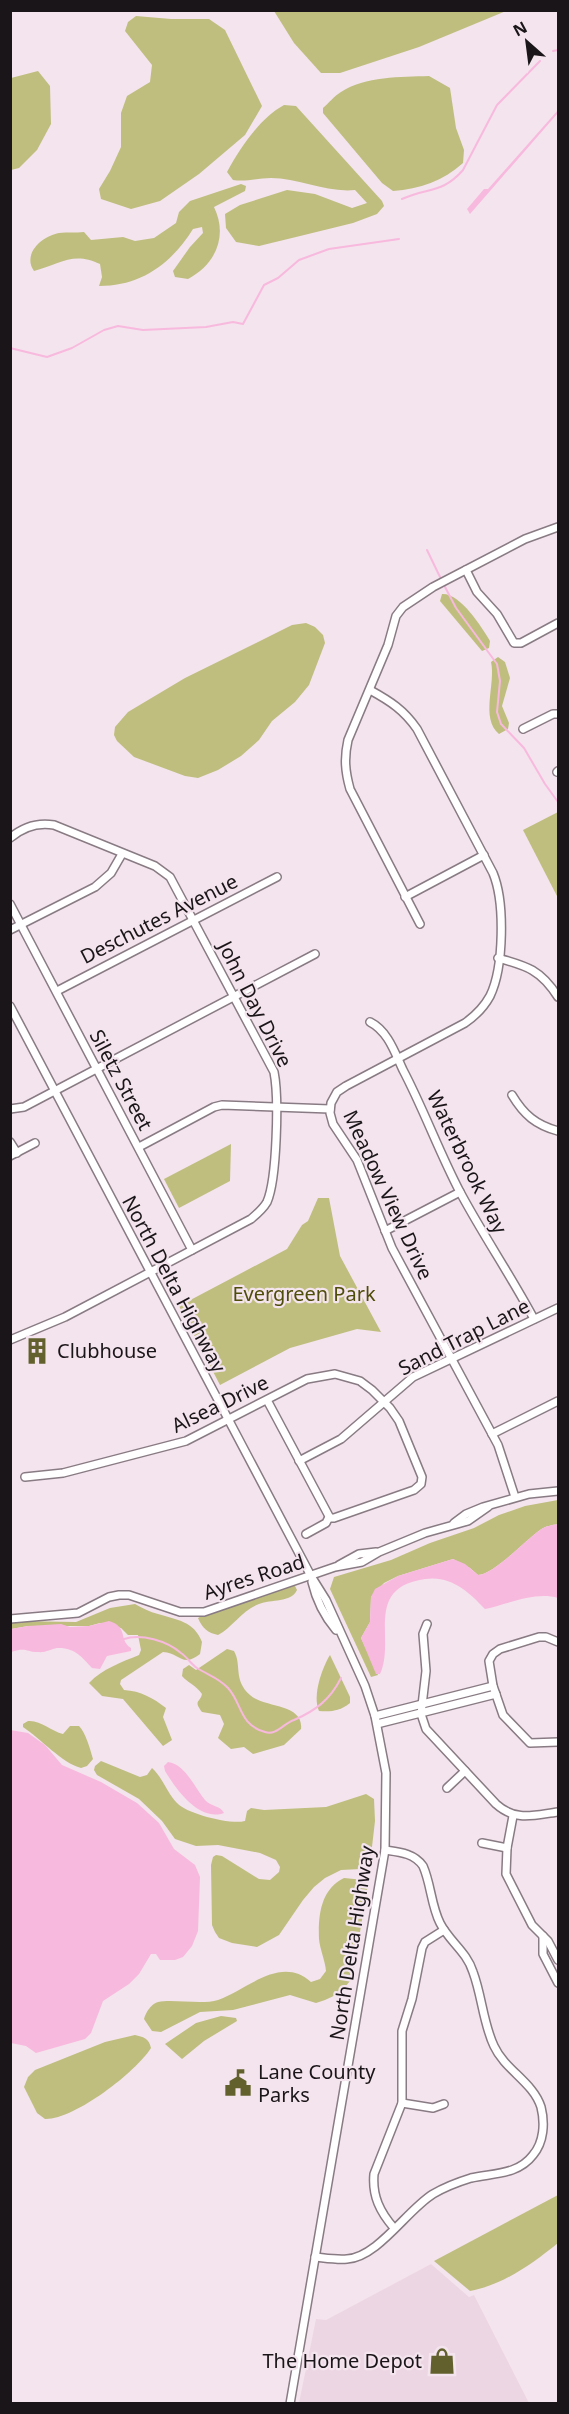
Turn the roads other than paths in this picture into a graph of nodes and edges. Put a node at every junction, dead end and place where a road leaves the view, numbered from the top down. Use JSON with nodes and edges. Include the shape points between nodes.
{"nodes":[{"id":1,"x":558,"y":527,"type":"edge"},
{"id":2,"x":466,"y":570,"type":"junction"},
{"id":3,"x":558,"y":623,"type":"edge"},
{"id":4,"x":370,"y":690,"type":"junction"},
{"id":5,"x":558,"y":714,"type":"edge"},
{"id":6,"x":523,"y":729,"type":"dead end"},
{"id":7,"x":10,"y":838,"type":"edge"},
{"id":8,"x":122,"y":854,"type":"junction"},
{"id":9,"x":484,"y":855,"type":"junction"},
{"id":10,"x":277,"y":877,"type":"dead end"},
{"id":11,"x":405,"y":897,"type":"junction"},
{"id":12,"x":10,"y":904,"type":"edge"},
{"id":13,"x":194,"y":920,"type":"junction"},
{"id":14,"x":420,"y":924,"type":"dead end"},
{"id":15,"x":21,"y":925,"type":"junction"},
{"id":16,"x":10,"y":930,"type":"edge"},
{"id":17,"x":315,"y":954,"type":"dead end"},
{"id":18,"x":498,"y":958,"type":"junction"},
{"id":19,"x":57,"y":991,"type":"junction"},
{"id":20,"x":234,"y":997,"type":"junction"},
{"id":21,"x":558,"y":997,"type":"edge"},
{"id":22,"x":10,"y":1006,"type":"edge"},
{"id":23,"x":370,"y":1022,"type":"dead end"},
{"id":24,"x":397,"y":1058,"type":"junction"},
{"id":25,"x":96,"y":1069,"type":"junction"},
{"id":26,"x":55,"y":1091,"type":"junction"},
{"id":27,"x":512,"y":1095,"type":"dead end"},
{"id":28,"x":277,"y":1107,"type":"junction"},
{"id":29,"x":10,"y":1109,"type":"edge"},
{"id":30,"x":330,"y":1109,"type":"junction"},
{"id":31,"x":558,"y":1131,"type":"edge"},
{"id":32,"x":10,"y":1142,"type":"edge"},
{"id":33,"x":35,"y":1143,"type":"dead end"},
{"id":34,"x":139,"y":1147,"type":"junction"},
{"id":35,"x":14,"y":1154,"type":"edge"},
{"id":36,"x":460,"y":1192,"type":"junction"},
{"id":37,"x":385,"y":1231,"type":"junction"},
{"id":38,"x":192,"y":1250,"type":"junction"},
{"id":39,"x":150,"y":1273,"type":"junction"},
{"id":40,"x":558,"y":1308,"type":"edge"},
{"id":41,"x":534,"y":1319,"type":"junction"},
{"id":42,"x":10,"y":1340,"type":"edge"},
{"id":43,"x":452,"y":1359,"type":"junction"},
{"id":44,"x":267,"y":1400,"type":"junction"},
{"id":45,"x":383,"y":1401,"type":"junction"},
{"id":46,"x":558,"y":1401,"type":"edge"},
{"id":47,"x":228,"y":1420,"type":"junction"},
{"id":48,"x":492,"y":1434,"type":"junction"},
{"id":49,"x":299,"y":1461,"type":"junction"},
{"id":50,"x":25,"y":1477,"type":"dead end"},
{"id":51,"x":558,"y":1491,"type":"edge"},
{"id":52,"x":515,"y":1497,"type":"junction"},
{"id":53,"x":329,"y":1517,"type":"junction"},
{"id":54,"x":306,"y":1534,"type":"dead end"},
{"id":55,"x":310,"y":1576,"type":"junction"},
{"id":56,"x":10,"y":1619,"type":"edge"},
{"id":57,"x":427,"y":1624,"type":"dead end"},
{"id":58,"x":558,"y":1642,"type":"edge"},
{"id":59,"x":494,"y":1690,"type":"junction"},
{"id":60,"x":423,"y":1704,"type":"junction"},
{"id":61,"x":421,"y":1714,"type":"junction"},
{"id":62,"x":375,"y":1716,"type":"junction"},
{"id":63,"x":377,"y":1724,"type":"junction"},
{"id":64,"x":558,"y":1742,"type":"edge"},
{"id":65,"x":465,"y":1771,"type":"junction"},
{"id":66,"x":447,"y":1788,"type":"dead end"},
{"id":67,"x":558,"y":1812,"type":"edge"},
{"id":68,"x":513,"y":1816,"type":"junction"},
{"id":69,"x":482,"y":1843,"type":"dead end"},
{"id":70,"x":507,"y":1848,"type":"junction"},
{"id":71,"x":384,"y":1850,"type":"junction"},
{"id":72,"x":444,"y":1930,"type":"junction"},
{"id":73,"x":543,"y":1936,"type":"junction"},
{"id":74,"x":558,"y":1960,"type":"edge"},
{"id":75,"x":558,"y":1983,"type":"edge"},
{"id":76,"x":402,"y":2103,"type":"junction"},
{"id":77,"x":444,"y":2104,"type":"dead end"},
{"id":78,"x":394,"y":2229,"type":"junction"},
{"id":79,"x":315,"y":2257,"type":"junction"},
{"id":80,"x":290,"y":2403,"type":"edge"}],
"edges":[{"from":1,"to":2,"type":"street","via":[[525,539]]},
{"from":2,"to":3,"type":"street","via":[[514,643]]},
{"from":2,"to":4,"type":"street","via":[[413,599],[396,616]]},
{"from":4,"to":9,"type":"street","name":"Meadow View Drive","via":[[394,703],[412,722]]},
{"from":4,"to":11,"type":"street","via":[[348,740],[345,771],[357,805]]},
{"from":5,"to":6,"type":"street"},
{"from":7,"to":8,"type":"street","name":"John Day Drive","via":[[27,827],[46,824]]},
{"from":8,"to":13,"type":"street","name":"John Day Drive","via":[[154,866],[170,877]]},
{"from":8,"to":15,"type":"street","via":[[111,873],[95,887]]},
{"from":9,"to":11,"type":"street"},
{"from":9,"to":18,"type":"street","name":"Meadow View Drive","via":[[500,896]]},
{"from":10,"to":13,"type":"street","name":"Deschutes Avenue"},
{"from":11,"to":14,"type":"street"},
{"from":12,"to":15,"type":"street","name":"Siletz Street"},
{"from":13,"to":19,"type":"street","name":"Deschutes Avenue"},
{"from":13,"to":20,"type":"street","name":"John Day Drive"},
{"from":15,"to":16,"type":"street"},
{"from":15,"to":19,"type":"street","name":"Siletz Street"},
{"from":17,"to":20,"type":"street"},
{"from":18,"to":21,"type":"street","via":[[535,971]]},
{"from":18,"to":24,"type":"street","name":"Meadow View Drive","via":[[492,992],[477,1014]]},
{"from":19,"to":25,"type":"street","name":"Siletz Street"},
{"from":20,"to":25,"type":"street"},
{"from":20,"to":28,"type":"street","name":"John Day Drive","via":[[274,1072]]},
{"from":22,"to":26,"type":"street","name":"North Delta Highway"},
{"from":23,"to":24,"type":"street","name":"Waterbrook Way","via":[[381,1029]]},
{"from":24,"to":30,"type":"street","name":"Meadow View Drive","via":[[338,1092]]},
{"from":24,"to":36,"type":"street","name":"Waterbrook Way"},
{"from":25,"to":26,"type":"street"},
{"from":25,"to":34,"type":"street","name":"Siletz Street"},
{"from":26,"to":29,"type":"street","via":[[24,1107]]},
{"from":26,"to":39,"type":"street","name":"North Delta Highway"},
{"from":27,"to":31,"type":"street","via":[[533,1121]]},
{"from":28,"to":30,"type":"street"},
{"from":28,"to":34,"type":"street","via":[[214,1107]]},
{"from":28,"to":38,"type":"street","name":"John Day Drive","via":[[272,1185],[265,1205],[251,1219]]},
{"from":30,"to":37,"type":"street","name":"Meadow View Drive","via":[[333,1124],[364,1173]]},
{"from":32,"to":35,"type":"street"},
{"from":33,"to":35,"type":"street"},
{"from":34,"to":38,"type":"street","name":"Siletz Street"},
{"from":36,"to":37,"type":"street"},
{"from":36,"to":41,"type":"street","name":"Waterbrook Way"},
{"from":37,"to":43,"type":"street","name":"Meadow View Drive"},
{"from":38,"to":39,"type":"street","name":"John Day Drive"},
{"from":39,"to":42,"type":"street","name":"John Day Drive"},
{"from":39,"to":47,"type":"street","name":"North Delta Highway"},
{"from":40,"to":41,"type":"street","name":"Sand Trap Lane"},
{"from":41,"to":43,"type":"street","name":"Sand Trap Lane"},
{"from":43,"to":45,"type":"street","name":"Sand Trap Lane","via":[[410,1379]]},
{"from":43,"to":48,"type":"street","name":"Meadow View Drive"},
{"from":44,"to":45,"type":"street","name":"Alsea Drive","via":[[307,1379],[335,1374],[360,1381]]},
{"from":44,"to":47,"type":"street","name":"Alsea Drive"},
{"from":44,"to":49,"type":"street"},
{"from":45,"to":49,"type":"street","name":"Sand Trap Lane","via":[[340,1439]]},
{"from":45,"to":53,"type":"street","name":"Alsea Drive","via":[[399,1421],[422,1477],[421,1484],[414,1490]]},
{"from":46,"to":48,"type":"street"},
{"from":47,"to":50,"type":"street","name":"Alsea Drive","via":[[168,1447],[63,1473]]},
{"from":47,"to":55,"type":"street","name":"North Delta Highway"},
{"from":48,"to":52,"type":"street","name":"Meadow View Drive"},
{"from":49,"to":53,"type":"street"},
{"from":51,"to":52,"type":"street","name":"Ayres Road"},
{"from":52,"to":55,"type":"street","name":"Ayres Road"},
{"from":53,"to":54,"type":"street","via":[[326,1523]]},
{"from":55,"to":56,"type":"street","name":"Ayres Road","via":[[198,1613],[180,1612],[119,1595],[78,1614]]},
{"from":55,"to":62,"type":"street","name":"North Delta Highway","via":[[326,1600]]},
{"from":57,"to":60,"type":"street","via":[[423,1637]]},
{"from":58,"to":59,"type":"street","via":[[539,1637],[496,1651],[489,1665]]},
{"from":59,"to":60,"type":"street"},
{"from":59,"to":61,"type":"street"},
{"from":59,"to":64,"type":"street","via":[[504,1717],[525,1741]]},
{"from":60,"to":61,"type":"street"},
{"from":60,"to":62,"type":"street"},
{"from":61,"to":63,"type":"street"},
{"from":61,"to":65,"type":"street","via":[[426,1729]]},
{"from":62,"to":63,"type":"street","name":"North Delta Highway"},
{"from":63,"to":71,"type":"street","name":"North Delta Highway","via":[[386,1773]]},
{"from":65,"to":66,"type":"street"},
{"from":65,"to":68,"type":"street","via":[[500,1808]]},
{"from":67,"to":68,"type":"street"},
{"from":68,"to":70,"type":"street"},
{"from":69,"to":70,"type":"street"},
{"from":70,"to":73,"type":"street","via":[[506,1874],[532,1925]]},
{"from":71,"to":72,"type":"street","via":[[409,1854],[419,1861]]},
{"from":71,"to":79,"type":"street","name":"North Delta Highway"},
{"from":72,"to":76,"type":"street","via":[[422,1948],[402,2031]]},
{"from":72,"to":78,"type":"street","via":[[471,1967],[495,2049],[537,2098],[543,2132],[536,2151],[520,2167],[444,2188],[425,2199]]},
{"from":73,"to":74,"type":"street"},
{"from":73,"to":75,"type":"street","via":[[543,1954]]},
{"from":76,"to":77,"type":"street","via":[[433,2108]]},
{"from":76,"to":78,"type":"street","via":[[374,2179],[377,2204]]},
{"from":78,"to":79,"type":"street","via":[[354,2258]]},
{"from":79,"to":80,"type":"street","name":"North Delta Highway"}]}
